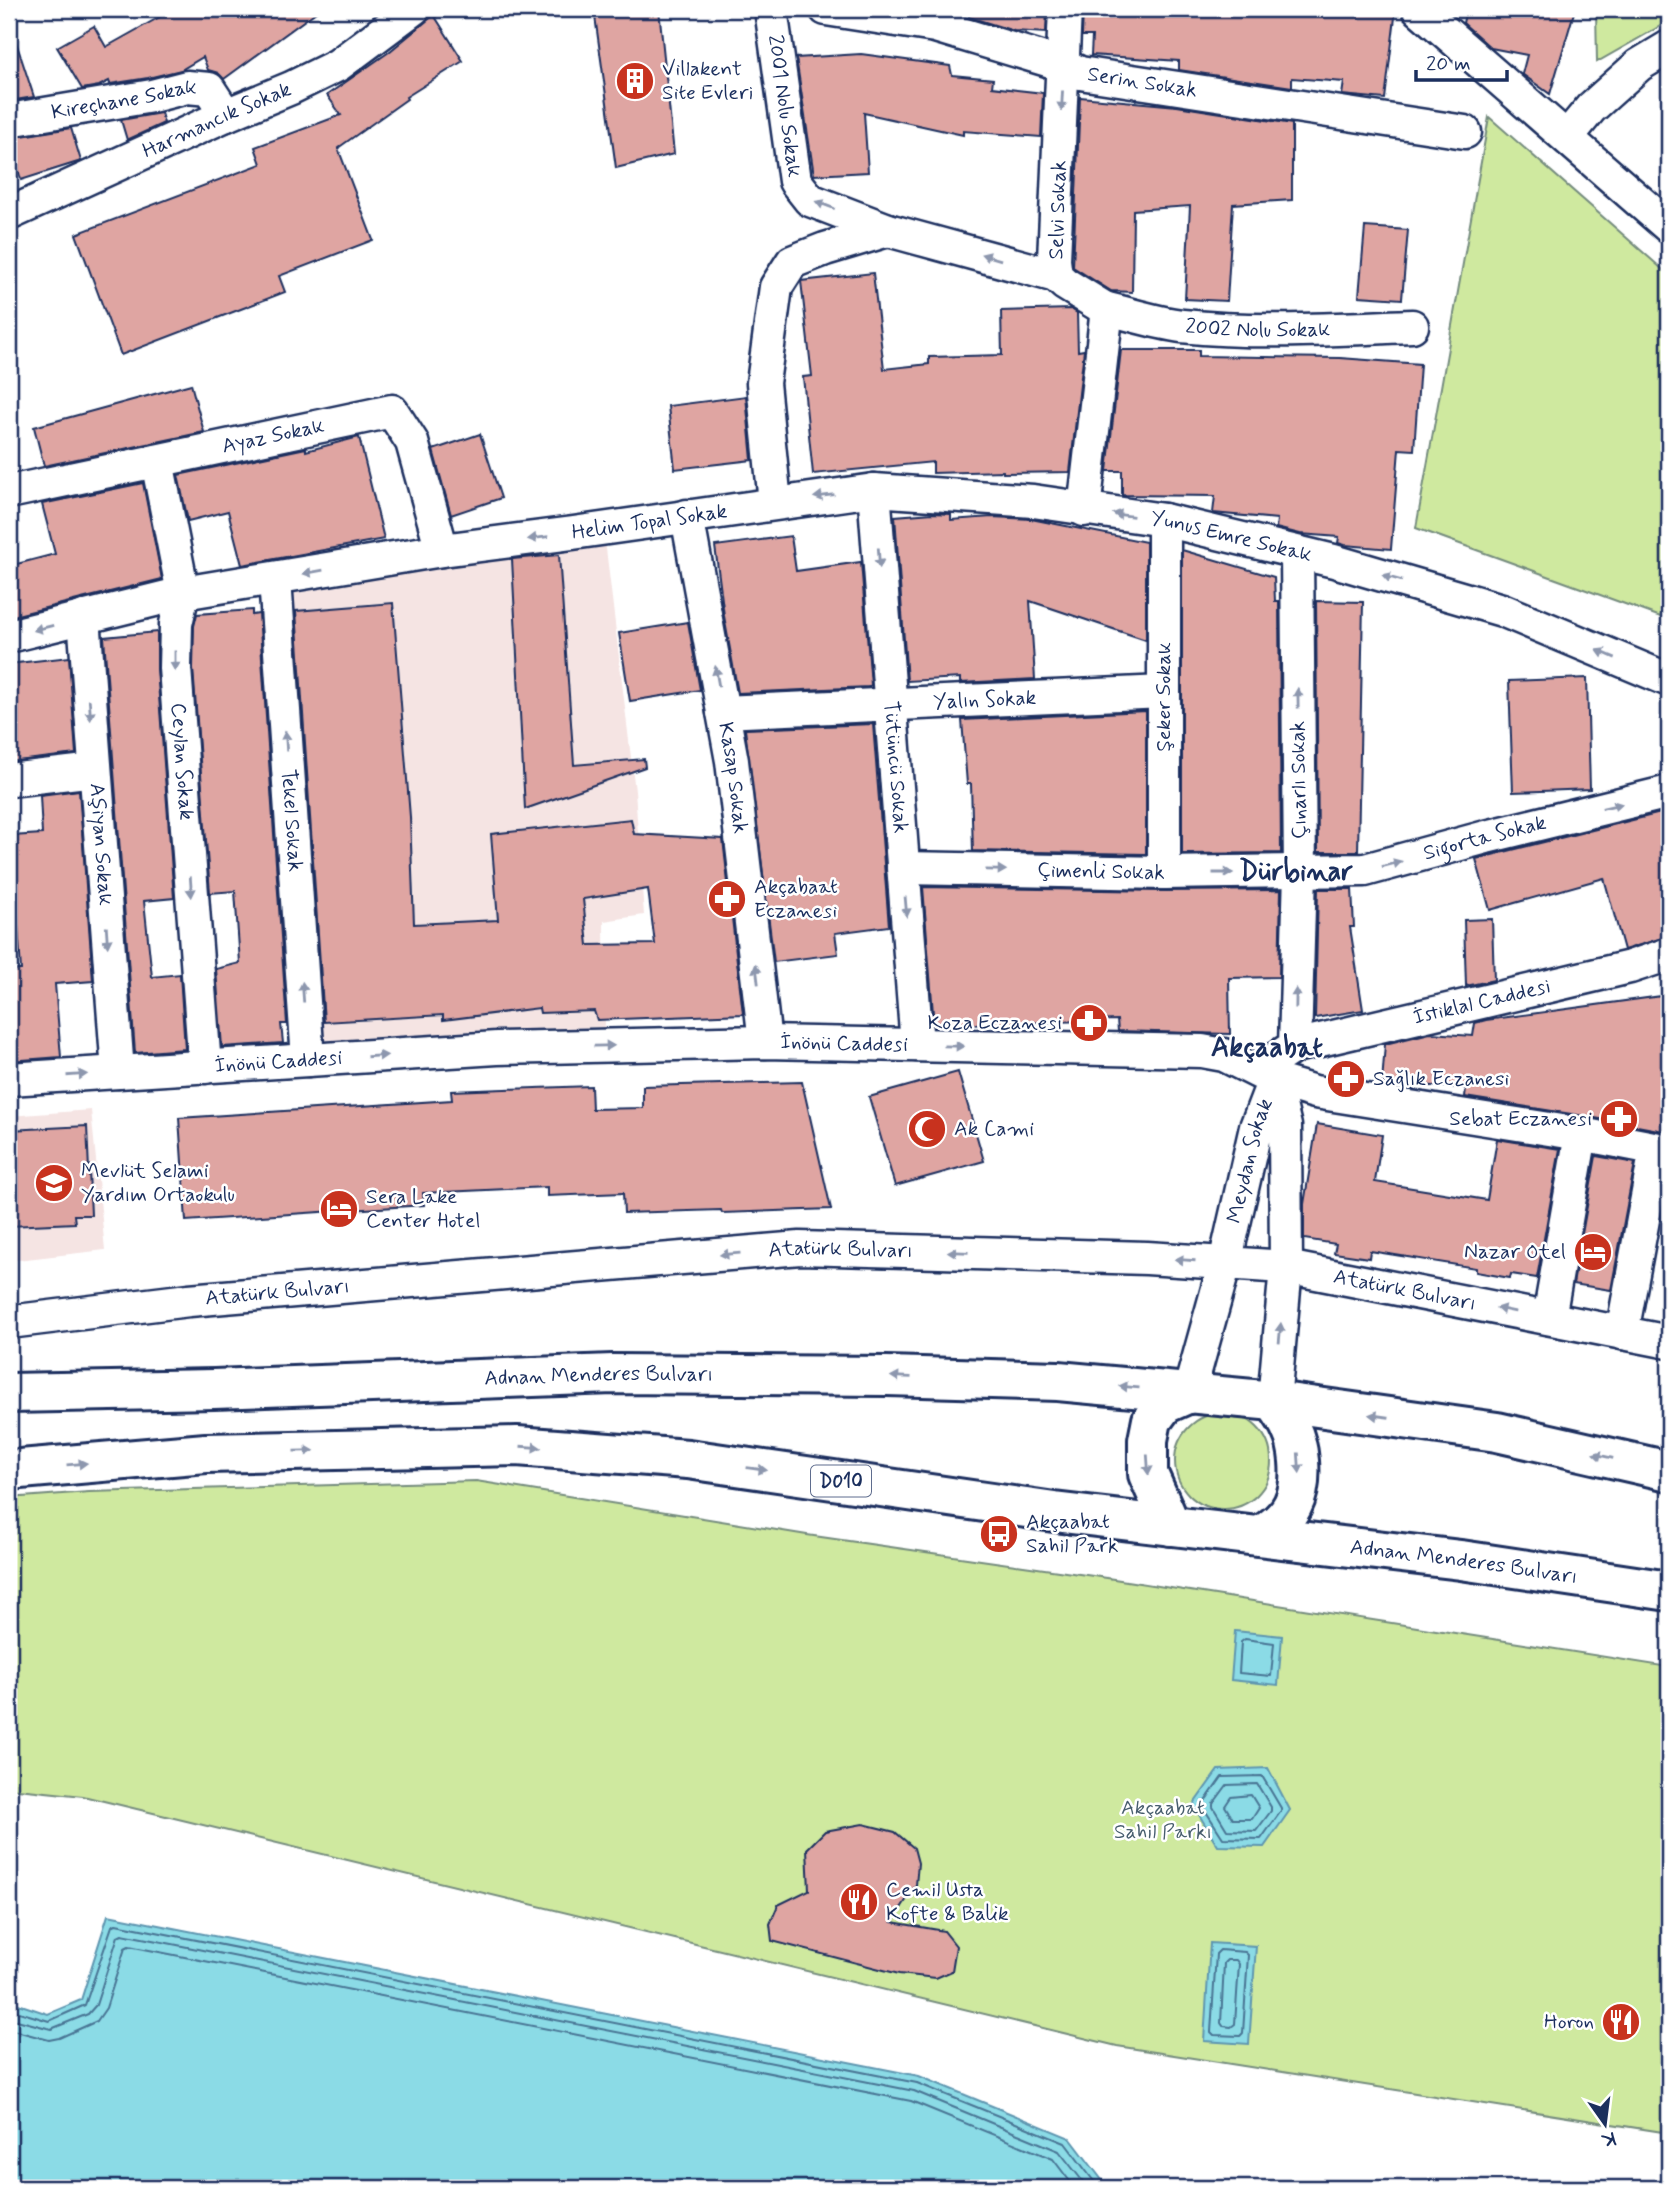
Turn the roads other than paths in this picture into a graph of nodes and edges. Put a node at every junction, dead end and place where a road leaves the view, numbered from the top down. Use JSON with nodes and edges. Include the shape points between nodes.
{"nodes":[{"id":1,"x":413,"y":9,"type":"edge"},
{"id":2,"x":771,"y":9,"type":"edge"},
{"id":3,"x":781,"y":9,"type":"edge"},
{"id":4,"x":826,"y":9,"type":"edge"},
{"id":5,"x":1065,"y":9,"type":"edge"},
{"id":6,"x":1419,"y":9,"type":"edge"},
{"id":7,"x":1669,"y":47,"type":"edge"},
{"id":8,"x":1064,"y":65,"type":"junction"},
{"id":9,"x":226,"y":115,"type":"junction"},
{"id":10,"x":9,"y":120,"type":"edge"},
{"id":11,"x":1465,"y":132,"type":"dead end"},
{"id":12,"x":1567,"y":137,"type":"junction"},
{"id":13,"x":9,"y":214,"type":"edge"},
{"id":14,"x":1669,"y":227,"type":"edge"},
{"id":15,"x":888,"y":230,"type":"junction"},
{"id":16,"x":1056,"y":276,"type":"junction"},
{"id":17,"x":1104,"y":308,"type":"junction"},
{"id":18,"x":1412,"y":326,"type":"dead end"},
{"id":19,"x":157,"y":461,"type":"junction"},
{"id":20,"x":874,"y":490,"type":"junction"},
{"id":21,"x":9,"y":492,"type":"edge"},
{"id":22,"x":775,"y":503,"type":"junction"},
{"id":23,"x":1084,"y":510,"type":"junction"},
{"id":24,"x":687,"y":516,"type":"junction"},
{"id":25,"x":1164,"y":520,"type":"junction"},
{"id":26,"x":442,"y":550,"type":"junction"},
{"id":27,"x":1297,"y":553,"type":"junction"},
{"id":28,"x":275,"y":579,"type":"junction"},
{"id":29,"x":183,"y":593,"type":"junction"},
{"id":30,"x":84,"y":617,"type":"junction"},
{"id":31,"x":9,"y":636,"type":"edge"},
{"id":32,"x":1669,"y":680,"type":"edge"},
{"id":33,"x":1164,"y":692,"type":"junction"},
{"id":34,"x":890,"y":704,"type":"junction"},
{"id":35,"x":723,"y":712,"type":"junction"},
{"id":36,"x":94,"y":770,"type":"junction"},
{"id":37,"x":9,"y":780,"type":"edge"},
{"id":38,"x":1669,"y":792,"type":"edge"},
{"id":39,"x":903,"y":868,"type":"junction"},
{"id":40,"x":1300,"y":872,"type":"junction"},
{"id":41,"x":1164,"y":873,"type":"junction"},
{"id":42,"x":1669,"y":954,"type":"edge"},
{"id":43,"x":1630,"y":967,"type":"junction"},
{"id":44,"x":1669,"y":970,"type":"edge"},
{"id":45,"x":765,"y":1042,"type":"junction"},
{"id":46,"x":917,"y":1045,"type":"junction"},
{"id":47,"x":1295,"y":1046,"type":"junction"},
{"id":48,"x":307,"y":1060,"type":"junction"},
{"id":49,"x":205,"y":1067,"type":"junction"},
{"id":50,"x":118,"y":1072,"type":"junction"},
{"id":51,"x":1266,"y":1075,"type":"junction"},
{"id":52,"x":9,"y":1079,"type":"edge"},
{"id":53,"x":1581,"y":1134,"type":"junction"},
{"id":54,"x":1662,"y":1150,"type":"edge"},
{"id":55,"x":1225,"y":1263,"type":"junction"},
{"id":56,"x":1286,"y":1267,"type":"junction"},
{"id":57,"x":1549,"y":1318,"type":"junction"},
{"id":58,"x":9,"y":1322,"type":"edge"},
{"id":59,"x":1622,"y":1332,"type":"junction"},
{"id":60,"x":1669,"y":1342,"type":"edge"},
{"id":61,"x":9,"y":1393,"type":"edge"},
{"id":62,"x":1189,"y":1393,"type":"junction"},
{"id":63,"x":1274,"y":1401,"type":"junction"},
{"id":64,"x":9,"y":1470,"type":"edge"},
{"id":65,"x":1669,"y":1471,"type":"edge"},
{"id":66,"x":1171,"y":1526,"type":"junction"},
{"id":67,"x":1259,"y":1536,"type":"junction"},
{"id":68,"x":1669,"y":1591,"type":"edge"}],
"edges":[{"from":1,"to":9,"type":"street","name":"Harmancık Sokak","via":[[338,65]]},
{"from":2,"to":3,"type":"street"},
{"from":15,"to":2,"type":"street","name":"2001 Nolu Sokak","one_way":true,"via":[[810,200],[795,181]]},
{"from":4,"to":8,"type":"street","name":"Serin Sokak","via":[[935,26]]},
{"from":5,"to":8,"type":"street","name":"Selvi Sokak"},
{"from":6,"to":12,"type":"street"},
{"from":7,"to":12,"type":"street","via":[[1639,65],[1591,108]]},
{"from":8,"to":11,"type":"street","name":"Serin Sokak","via":[[1080,73]]},
{"from":8,"to":16,"type":"street","name":"Selvi Sokak","one_way":true},
{"from":9,"to":10,"type":"street","name":"Kireçhane Sokak","via":[[209,89],[187,87]]},
{"from":9,"to":13,"type":"street","name":"Harmancık Sokak"},
{"from":12,"to":14,"type":"street"},
{"from":16,"to":15,"type":"street","one_way":true},
{"from":15,"to":22,"type":"street","via":[[792,262],[776,287],[763,383]]},
{"from":16,"to":17,"type":"street","name":"Selvi Sokak"},
{"from":17,"to":18,"type":"street","name":"2002 Nolu Sokak","via":[[1219,329]]},
{"from":17,"to":23,"type":"street"},
{"from":19,"to":21,"type":"street","name":"Ayaz Sokak"},
{"from":19,"to":26,"type":"street","name":"Ayaz Sokak","via":[[392,411],[412,442]]},
{"from":19,"to":29,"type":"street","name":"Ceylan Sokak"},
{"from":20,"to":22,"type":"street","name":"Yunus Emre Sokak","one_way":true},
{"from":20,"to":23,"type":"street","name":"Yunus Emre Sokak","via":[[1032,501]]},
{"from":20,"to":34,"type":"street","name":"Tütüncü Sokak","one_way":true},
{"from":22,"to":24,"type":"street","name":"Helim Topal Sokak"},
{"from":25,"to":23,"type":"street","name":"Yunus Emre Sokak","one_way":true},
{"from":24,"to":26,"type":"street","name":"Helim Topal Sokak","one_way":true},
{"from":35,"to":24,"type":"street","name":"Kasap Sokak","one_way":true},
{"from":25,"to":27,"type":"street","name":"Yunus Emre Sokak"},
{"from":25,"to":33,"type":"street","name":"Şeker Sokak"},
{"from":26,"to":28,"type":"street","name":"Helim Topal Sokak","one_way":true},
{"from":32,"to":27,"type":"street","name":"Yunus Emre Sokak","one_way":true,"via":[[1502,610]]},
{"from":40,"to":27,"type":"street","name":"Çınarlı Sokak","one_way":true},
{"from":28,"to":29,"type":"street","name":"Helim Topal Sokak"},
{"from":48,"to":28,"type":"street","name":"Tekel Sokak","one_way":true},
{"from":29,"to":30,"type":"street","name":"Helim Topal Sokak"},
{"from":29,"to":49,"type":"street","name":"Ceylan Sokak","one_way":true,"via":[[176,624],[175,668]]},
{"from":30,"to":31,"type":"street","name":"Helim Topal Sokak","one_way":true},
{"from":30,"to":36,"type":"street","name":"Aşiyan Sokak","one_way":true},
{"from":33,"to":34,"type":"street","name":"Yalın Sokak"},
{"from":33,"to":41,"type":"street","name":"Şeker Sokak"},
{"from":34,"to":35,"type":"street","name":"Yalın Sokak"},
{"from":34,"to":39,"type":"street","name":"Tütüncü Sokak"},
{"from":45,"to":35,"type":"street","name":"Kasap Sokak","one_way":true},
{"from":36,"to":37,"type":"street"},
{"from":36,"to":50,"type":"street","name":"Aşiyan Sokak","one_way":true},
{"from":40,"to":38,"type":"street","name":"Sigorta Sokak","one_way":true,"via":[[1365,870]]},
{"from":39,"to":41,"type":"street","name":"Çimenli Sokak","one_way":true},
{"from":39,"to":46,"type":"street","name":"Tütüncü Sokak","one_way":true},
{"from":41,"to":40,"type":"street","name":"Çimenli Sokak","one_way":true},
{"from":47,"to":40,"type":"street","name":"Çınarlı Sokak","one_way":true},
{"from":42,"to":43,"type":"street","name":"İstiklal Caddesi"},
{"from":43,"to":44,"type":"street"},
{"from":43,"to":47,"type":"street","name":"İstiklal Caddesi"},
{"from":45,"to":46,"type":"street","name":"İnönü Caddesi"},
{"from":48,"to":45,"type":"street","name":"İnönü Caddesi","one_way":true,"via":[[497,1048]]},
{"from":46,"to":51,"type":"street","name":"İnönü Caddesi","one_way":true,"via":[[1202,1051],[1224,1055]]},
{"from":47,"to":51,"type":"street"},
{"from":48,"to":49,"type":"street","name":"İnönü Caddesi"},
{"from":49,"to":50,"type":"street","name":"İnönü Caddesi"},
{"from":52,"to":50,"type":"street","name":"İnönü Caddesi","one_way":true},
{"from":51,"to":53,"type":"street","name":"İnönü Caddesi","via":[[1315,1091]]},
{"from":51,"to":55,"type":"street","name":"Meydan Sokak"},
{"from":51,"to":56,"type":"street","name":"Meydan Sokak","via":[[1285,1126]]},
{"from":53,"to":54,"type":"street","name":"İnönü Caddesi"},
{"from":53,"to":57,"type":"street"},
{"from":54,"to":59,"type":"street"},
{"from":55,"to":56,"type":"street","name":"Atatürk Bulvarı"},
{"from":55,"to":58,"type":"street","name":"Atatürk Bulvarı","one_way":true,"via":[[800,1248],[189,1300]]},
{"from":55,"to":62,"type":"street","name":"Meydan Sokak"},
{"from":57,"to":56,"type":"street","name":"Atatürk Bulvarı","one_way":true},
{"from":63,"to":56,"type":"street","name":"Meydan Sokak","one_way":true},
{"from":57,"to":59,"type":"street","name":"Atatürk Bulvarı"},
{"from":59,"to":60,"type":"street","name":"Atatürk Bulvarı"},
{"from":62,"to":61,"type":"highway","name":"Adnan Menderes Bulvarı","one_way":true,"via":[[1058,1381],[613,1374]]},
{"from":62,"to":63,"type":"highway","name":"Adnan Menderes Bulvarı"},
{"from":62,"to":66,"type":"highway","one_way":true,"via":[[1164,1404],[1152,1420],[1147,1440],[1148,1474]]},
{"from":65,"to":63,"type":"highway","name":"Adnan Menderes Bulvarı","one_way":true,"via":[[1497,1432]]},
{"from":63,"to":67,"type":"highway","one_way":true,"via":[[1298,1448],[1299,1493],[1290,1512]]},
{"from":64,"to":66,"type":"highway","name":"Adnan Menderes Bulvarı","number":"D010","one_way":true,"via":[[206,1453],[517,1446],[688,1459]]},
{"from":66,"to":67,"type":"highway","name":"Adnan Menderes Bulvarı","number":"D010"},
{"from":67,"to":68,"type":"highway","name":"Adnan Menderes Bulvarı","number":"D010"}]}
